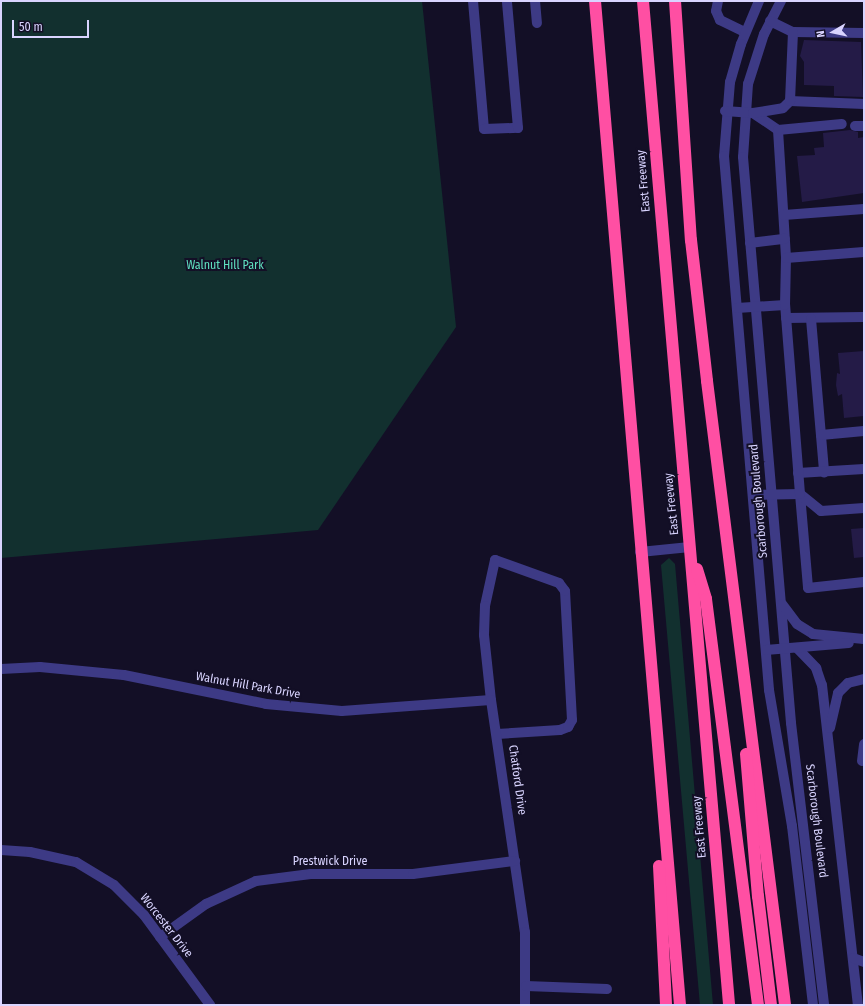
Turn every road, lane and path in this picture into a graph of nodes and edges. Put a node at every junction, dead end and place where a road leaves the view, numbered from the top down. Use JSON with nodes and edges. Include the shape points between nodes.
{"nodes":[{"id":1,"x":474,"y":1,"type":"edge"},
{"id":2,"x":507,"y":1,"type":"edge"},
{"id":3,"x":535,"y":1,"type":"edge"},
{"id":4,"x":595,"y":1,"type":"edge"},
{"id":5,"x":643,"y":1,"type":"edge"},
{"id":6,"x":675,"y":1,"type":"edge"},
{"id":7,"x":718,"y":1,"type":"edge"},
{"id":8,"x":759,"y":1,"type":"edge"},
{"id":9,"x":781,"y":1,"type":"edge"},
{"id":10,"x":770,"y":21,"type":"junction"},
{"id":11,"x":537,"y":23,"type":"dead end"},
{"id":12,"x":745,"y":32,"type":"junction"},
{"id":13,"x":793,"y":32,"type":"junction"},
{"id":14,"x":864,"y":33,"type":"edge"},
{"id":15,"x":790,"y":101,"type":"junction"},
{"id":16,"x":864,"y":104,"type":"edge"},
{"id":17,"x":725,"y":111,"type":"junction"},
{"id":18,"x":749,"y":113,"type":"junction"},
{"id":19,"x":842,"y":124,"type":"dead end"},
{"id":20,"x":778,"y":130,"type":"junction"},
{"id":21,"x":864,"y":209,"type":"edge"},
{"id":22,"x":784,"y":215,"type":"junction"},
{"id":23,"x":785,"y":239,"type":"junction"},
{"id":24,"x":750,"y":243,"type":"junction"},
{"id":25,"x":864,"y":252,"type":"edge"},
{"id":26,"x":786,"y":258,"type":"junction"},
{"id":27,"x":785,"y":305,"type":"junction"},
{"id":28,"x":755,"y":307,"type":"junction"},
{"id":29,"x":736,"y":308,"type":"junction"},
{"id":30,"x":864,"y":317,"type":"edge"},
{"id":31,"x":786,"y":318,"type":"junction"},
{"id":32,"x":812,"y":319,"type":"junction"},
{"id":33,"x":864,"y":431,"type":"edge"},
{"id":34,"x":821,"y":435,"type":"junction"},
{"id":35,"x":864,"y":469,"type":"edge"},
{"id":36,"x":824,"y":472,"type":"junction"},
{"id":37,"x":798,"y":473,"type":"junction"},
{"id":38,"x":771,"y":494,"type":"junction"},
{"id":39,"x":800,"y":494,"type":"junction"},
{"id":40,"x":752,"y":495,"type":"junction"},
{"id":41,"x":864,"y":508,"type":"edge"},
{"id":42,"x":690,"y":547,"type":"junction"},
{"id":43,"x":640,"y":552,"type":"junction"},
{"id":44,"x":864,"y":582,"type":"edge"},
{"id":45,"x":780,"y":599,"type":"junction"},
{"id":46,"x":736,"y":614,"type":"junction"},
{"id":47,"x":864,"y":640,"type":"edge"},
{"id":48,"x":796,"y":648,"type":"junction"},
{"id":49,"x":784,"y":649,"type":"junction"},
{"id":50,"x":766,"y":650,"type":"junction"},
{"id":51,"x":1,"y":669,"type":"edge"},
{"id":52,"x":864,"y":679,"type":"edge"},
{"id":53,"x":651,"y":693,"type":"junction"},
{"id":54,"x":491,"y":700,"type":"junction"},
{"id":55,"x":497,"y":734,"type":"junction"},
{"id":56,"x":828,"y":735,"type":"junction"},
{"id":57,"x":864,"y":744,"type":"edge"},
{"id":58,"x":862,"y":761,"type":"dead end"},
{"id":59,"x":1,"y":850,"type":"edge"},
{"id":60,"x":515,"y":861,"type":"junction"},
{"id":61,"x":160,"y":937,"type":"junction"},
{"id":62,"x":853,"y":958,"type":"junction"},
{"id":63,"x":864,"y":962,"type":"edge"},
{"id":64,"x":526,"y":986,"type":"junction"},
{"id":65,"x":607,"y":989,"type":"dead end"},
{"id":66,"x":210,"y":1005,"type":"edge"},
{"id":67,"x":525,"y":1005,"type":"edge"},
{"id":68,"x":666,"y":1005,"type":"edge"},
{"id":69,"x":680,"y":1005,"type":"edge"},
{"id":70,"x":729,"y":1005,"type":"edge"},
{"id":71,"x":758,"y":1005,"type":"edge"},
{"id":72,"x":772,"y":1005,"type":"edge"},
{"id":73,"x":785,"y":1005,"type":"edge"},
{"id":74,"x":813,"y":1005,"type":"edge"},
{"id":75,"x":824,"y":1005,"type":"edge"},
{"id":76,"x":858,"y":1005,"type":"edge"}],
"edges":[{"from":1,"to":2,"type":"street","via":[[484,129],[518,128]]},
{"from":3,"to":11,"type":"street"},
{"from":4,"to":43,"type":"highway"},
{"from":5,"to":42,"type":"highway","name":"East Freeway"},
{"from":6,"to":46,"type":"highway","via":[[691,240]]},
{"from":7,"to":12,"type":"street","via":[[716,11],[720,20]]},
{"from":8,"to":12,"type":"street","name":"Scarborough Boulevard"},
{"from":9,"to":10,"type":"street","name":"Scarborough Boulevard"},
{"from":10,"to":13,"type":"street"},
{"from":10,"to":18,"type":"street","name":"Scarborough Boulevard","via":[[755,59]]},
{"from":12,"to":17,"type":"street","name":"Scarborough Boulevard"},
{"from":13,"to":14,"type":"street"},
{"from":13,"to":15,"type":"street"},
{"from":15,"to":16,"type":"street"},
{"from":15,"to":18,"type":"street","via":[[783,108]]},
{"from":17,"to":18,"type":"street"},
{"from":17,"to":29,"type":"street","name":"Scarborough Boulevard","via":[[724,156]]},
{"from":18,"to":20,"type":"street"},
{"from":18,"to":24,"type":"street","name":"Scarborough Boulevard","via":[[743,157]]},
{"from":19,"to":20,"type":"street"},
{"from":20,"to":22,"type":"street"},
{"from":21,"to":22,"type":"street"},
{"from":22,"to":23,"type":"street"},
{"from":23,"to":24,"type":"street"},
{"from":23,"to":26,"type":"street"},
{"from":24,"to":28,"type":"street","name":"Scarborough Boulevard"},
{"from":25,"to":26,"type":"street"},
{"from":26,"to":27,"type":"street"},
{"from":27,"to":28,"type":"street"},
{"from":27,"to":31,"type":"street"},
{"from":28,"to":29,"type":"street"},
{"from":28,"to":38,"type":"street","name":"Scarborough Boulevard"},
{"from":29,"to":40,"type":"street","name":"Scarborough Boulevard"},
{"from":30,"to":32,"type":"street"},
{"from":31,"to":32,"type":"street"},
{"from":31,"to":37,"type":"street"},
{"from":32,"to":34,"type":"street"},
{"from":33,"to":34,"type":"street"},
{"from":34,"to":36,"type":"street"},
{"from":35,"to":36,"type":"street"},
{"from":36,"to":37,"type":"street"},
{"from":37,"to":39,"type":"street"},
{"from":38,"to":39,"type":"street"},
{"from":38,"to":40,"type":"street"},
{"from":38,"to":45,"type":"street","name":"Scarborough Boulevard"},
{"from":39,"to":41,"type":"street","via":[[821,511]]},
{"from":39,"to":44,"type":"street","via":[[808,588]]},
{"from":40,"to":50,"type":"street","name":"Scarborough Boulevard"},
{"from":42,"to":43,"type":"street"},
{"from":42,"to":70,"type":"highway","name":"East Freeway"},
{"from":42,"to":71,"type":"highway","via":[[706,598]]},
{"from":43,"to":53,"type":"highway"},
{"from":45,"to":47,"type":"street","via":[[792,619],[810,632]]},
{"from":45,"to":49,"type":"street","name":"Scarborough Boulevard"},
{"from":46,"to":72,"type":"highway","via":[[758,896]]},
{"from":46,"to":73,"type":"highway"},
{"from":47,"to":48,"type":"street"},
{"from":48,"to":49,"type":"street"},
{"from":48,"to":56,"type":"street","via":[[820,676]]},
{"from":49,"to":50,"type":"street"},
{"from":49,"to":75,"type":"street","name":"Scarborough Boulevard"},
{"from":50,"to":74,"type":"street","name":"Scarborough Boulevard"},
{"from":51,"to":54,"type":"street","name":"Walnut Hill Park Drive","via":[[40,668],[124,675],[266,704],[342,711],[437,707]]},
{"from":52,"to":56,"type":"street","via":[[848,683],[838,693]]},
{"from":53,"to":68,"type":"highway"},
{"from":53,"to":69,"type":"highway"},
{"from":54,"to":55,"type":"street","name":"Chatford Drive"},
{"from":54,"to":55,"type":"street","name":"Chatford Drive","via":[[485,606],[495,560],[559,583],[565,591],[572,720],[568,727],[560,730]]},
{"from":55,"to":60,"type":"street","name":"Chatford Drive"},
{"from":56,"to":62,"type":"street"},
{"from":57,"to":58,"type":"street"},
{"from":59,"to":61,"type":"street","name":"Worcester Drive","via":[[51,856],[94,871],[131,901]]},
{"from":60,"to":61,"type":"street","name":"Prestwick Drive","via":[[413,874],[310,874],[256,881],[206,904]]},
{"from":60,"to":64,"type":"street","name":"Chatford Drive","via":[[526,932]]},
{"from":61,"to":66,"type":"street","name":"Worcester Drive"},
{"from":62,"to":63,"type":"street"},
{"from":62,"to":76,"type":"street"},
{"from":64,"to":65,"type":"street"},
{"from":64,"to":67,"type":"street","name":"Chatford Drive"}]}
